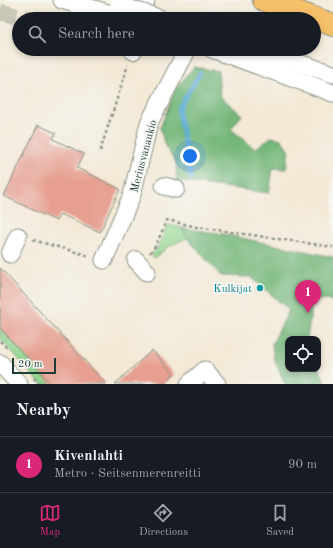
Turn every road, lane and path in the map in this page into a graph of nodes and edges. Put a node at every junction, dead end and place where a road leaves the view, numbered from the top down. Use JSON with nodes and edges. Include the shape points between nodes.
{"nodes":[{"id":1,"x":62,"y":0,"type":"edge"},
{"id":2,"x":103,"y":0,"type":"edge"},
{"id":3,"x":146,"y":0,"type":"edge"},
{"id":4,"x":266,"y":1,"type":"edge"},
{"id":5,"x":116,"y":12,"type":"edge"},
{"id":6,"x":120,"y":12,"type":"edge"},
{"id":7,"x":143,"y":12,"type":"edge"},
{"id":8,"x":297,"y":12,"type":"edge"},
{"id":9,"x":321,"y":21,"type":"edge"},
{"id":10,"x":333,"y":25,"type":"edge"},
{"id":11,"x":131,"y":56,"type":"edge"},
{"id":12,"x":184,"y":56,"type":"edge"},
{"id":13,"x":231,"y":56,"type":"edge"},
{"id":14,"x":278,"y":56,"type":"edge"},
{"id":15,"x":333,"y":74,"type":"edge"},
{"id":16,"x":333,"y":93,"type":"edge"},
{"id":17,"x":100,"y":151,"type":"dead end"},
{"id":18,"x":18,"y":236,"type":"joint"},
{"id":19,"x":333,"y":247,"type":"edge"},
{"id":20,"x":10,"y":254,"type":"dead end"},
{"id":21,"x":104,"y":260,"type":"joint"},
{"id":22,"x":142,"y":266,"type":"dead end"},
{"id":23,"x":0,"y":363,"type":"edge"},
{"id":24,"x":19,"y":384,"type":"edge"},
{"id":25,"x":189,"y":384,"type":"edge"},
{"id":26,"x":218,"y":384,"type":"edge"}],
"edges":[{"from":1,"to":5,"type":"street"},
{"from":2,"to":6,"type":"street"},
{"from":3,"to":7,"type":"street"},
{"from":4,"to":8,"type":"highway"},
{"from":9,"to":10,"type":"highway"},
{"from":11,"to":17,"type":"path"},
{"from":12,"to":21,"type":"street","name":"Meriusvanaukio","via":[[149,123],[132,195]]},
{"from":13,"to":16,"type":"street"},
{"from":14,"to":15,"type":"street"},
{"from":18,"to":20,"type":"street"},
{"from":18,"to":21,"type":"path"},
{"from":19,"to":22,"type":"path","via":[[197,227],[167,220],[156,245]]},
{"from":23,"to":24,"type":"street"},
{"from":25,"to":26,"type":"street","via":[[205,370]]}]}
